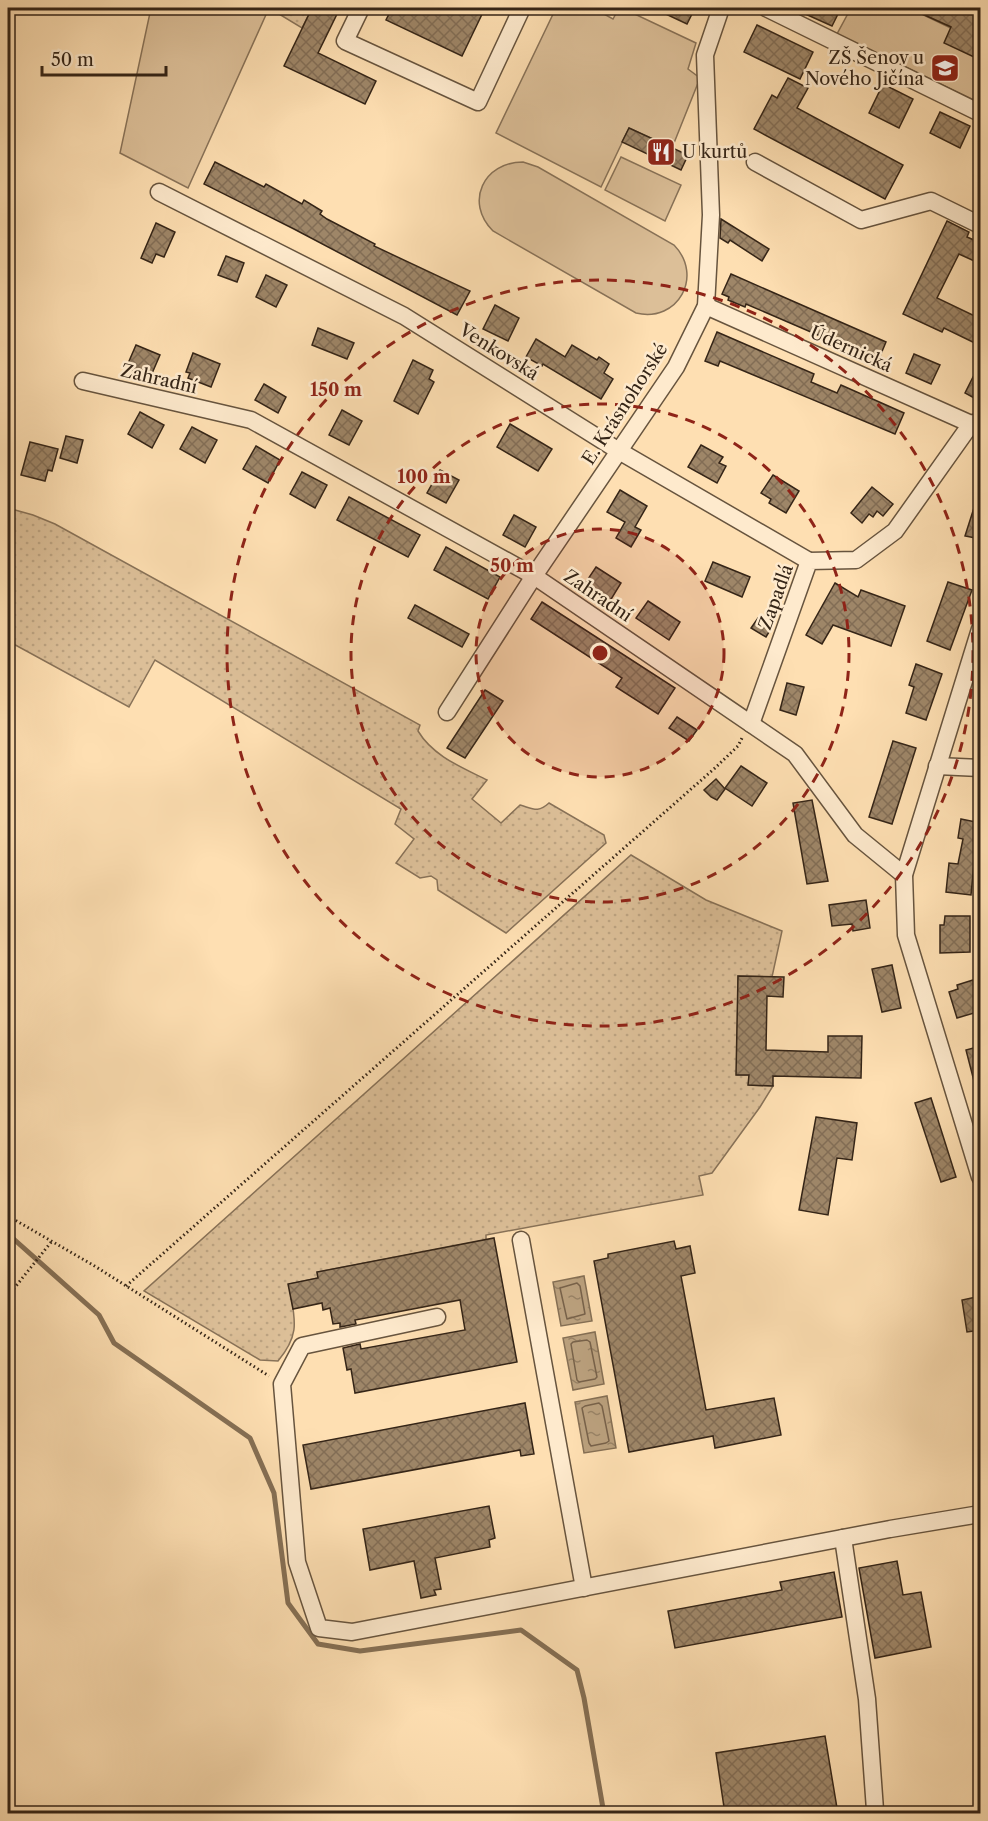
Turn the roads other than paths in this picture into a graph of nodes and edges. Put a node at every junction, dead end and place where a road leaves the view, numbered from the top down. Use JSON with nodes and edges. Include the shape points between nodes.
{"nodes":[{"id":1,"x":361,"y":8,"type":"edge"},
{"id":2,"x":522,"y":8,"type":"edge"},
{"id":3,"x":720,"y":8,"type":"edge"},
{"id":4,"x":766,"y":8,"type":"edge"},
{"id":5,"x":981,"y":113,"type":"edge"},
{"id":6,"x":755,"y":162,"type":"dead end"},
{"id":7,"x":159,"y":192,"type":"dead end"},
{"id":8,"x":981,"y":225,"type":"edge"},
{"id":9,"x":706,"y":306,"type":"junction"},
{"id":10,"x":83,"y":381,"type":"dead end"},
{"id":11,"x":976,"y":423,"type":"edge"},
{"id":12,"x":619,"y":451,"type":"junction"},
{"id":13,"x":809,"y":561,"type":"junction"},
{"id":14,"x":534,"y":576,"type":"junction"},
{"id":15,"x":981,"y":628,"type":"edge"},
{"id":16,"x":447,"y":712,"type":"dead end"},
{"id":17,"x":751,"y":724,"type":"junction"},
{"id":18,"x":937,"y":766,"type":"junction"},
{"id":19,"x":981,"y":768,"type":"edge"},
{"id":20,"x":904,"y":874,"type":"junction"},
{"id":21,"x":981,"y":1177,"type":"edge"},
{"id":22,"x":522,"y":1240,"type":"dead end"},
{"id":23,"x":437,"y":1317,"type":"dead end"},
{"id":24,"x":981,"y":1514,"type":"edge"},
{"id":25,"x":843,"y":1538,"type":"junction"},
{"id":26,"x":584,"y":1588,"type":"junction"},
{"id":27,"x":878,"y":1814,"type":"edge"}],
"edges":[{"from":1,"to":2,"type":"street","via":[[345,41],[478,102]]},
{"from":3,"to":9,"type":"street","name":"E. Krásnohorské","via":[[705,55],[711,215]]},
{"from":4,"to":5,"type":"street"},
{"from":6,"to":8,"type":"street","via":[[861,220],[931,201]]},
{"from":7,"to":12,"type":"street","name":"Venkovská","via":[[404,316]]},
{"from":9,"to":11,"type":"street","name":"Údernická"},
{"from":9,"to":12,"type":"street","name":"E. Krásnohorské","via":[[676,367]]},
{"from":10,"to":14,"type":"street","name":"Zahradní","via":[[250,420]]},
{"from":11,"to":13,"type":"street","name":"Zapadlá","via":[[895,531],[856,561]]},
{"from":12,"to":13,"type":"street","name":"Venkovská"},
{"from":12,"to":14,"type":"street","name":"E. Krásnohorské"},
{"from":13,"to":17,"type":"street","name":"Zapadlá"},
{"from":14,"to":16,"type":"street","name":"E. Krásnohorské"},
{"from":14,"to":17,"type":"street","name":"Zahradní"},
{"from":15,"to":18,"type":"street"},
{"from":17,"to":20,"type":"street","name":"Zahradní","via":[[795,754],[855,836]]},
{"from":18,"to":19,"type":"street"},
{"from":18,"to":20,"type":"street"},
{"from":20,"to":21,"type":"street","via":[[906,935]]},
{"from":22,"to":26,"type":"street"},
{"from":23,"to":26,"type":"street","via":[[302,1346],[282,1384],[297,1562],[320,1628],[352,1632]]},
{"from":24,"to":25,"type":"street"},
{"from":25,"to":26,"type":"street"},
{"from":25,"to":27,"type":"street","via":[[867,1699]]}]}
